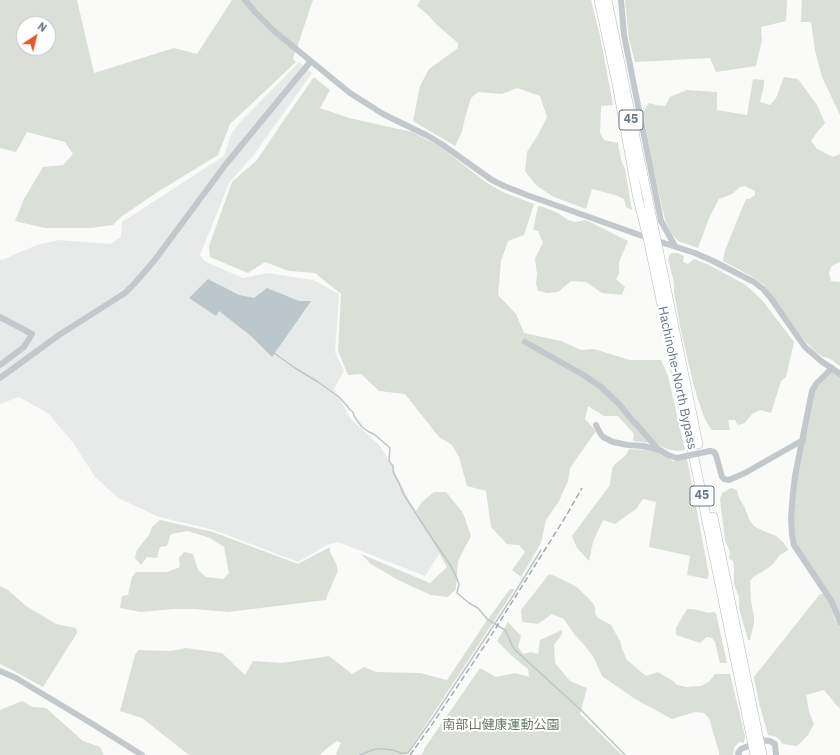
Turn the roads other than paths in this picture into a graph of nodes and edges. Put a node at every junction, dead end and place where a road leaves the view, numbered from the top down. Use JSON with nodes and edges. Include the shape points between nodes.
{"nodes":[{"id":1,"x":245,"y":0,"type":"edge"},
{"id":2,"x":600,"y":0,"type":"edge"},
{"id":3,"x":607,"y":0,"type":"edge"},
{"id":4,"x":621,"y":0,"type":"edge"},
{"id":5,"x":311,"y":61,"type":"junction"},
{"id":6,"x":652,"y":239,"type":"junction"},
{"id":7,"x":674,"y":246,"type":"junction"},
{"id":8,"x":0,"y":317,"type":"edge"},
{"id":9,"x":525,"y":342,"type":"dead end"},
{"id":10,"x":0,"y":365,"type":"edge"},
{"id":11,"x":832,"y":368,"type":"junction"},
{"id":12,"x":840,"y":374,"type":"edge"},
{"id":13,"x":0,"y":378,"type":"edge"},
{"id":14,"x":596,"y":425,"type":"dead end"},
{"id":15,"x":803,"y":440,"type":"junction"},
{"id":16,"x":663,"y":452,"type":"junction"},
{"id":17,"x":840,"y":622,"type":"edge"},
{"id":18,"x":0,"y":671,"type":"edge"},
{"id":19,"x":756,"y":742,"type":"junction"},
{"id":20,"x":142,"y":755,"type":"edge"},
{"id":21,"x":739,"y":755,"type":"edge"},
{"id":22,"x":755,"y":755,"type":"edge"},
{"id":23,"x":762,"y":755,"type":"edge"},
{"id":24,"x":776,"y":755,"type":"edge"}],
"edges":[{"from":1,"to":5,"type":"street","via":[[274,31]]},
{"from":2,"to":6,"type":"highway","name":"Hachinohe-North Bypass","number":"45","via":[[638,199]]},
{"from":3,"to":6,"type":"highway","name":"Hachinohe-North Bypass","number":"45"},
{"from":4,"to":7,"type":"street","via":[[624,35],[661,221]]},
{"from":5,"to":6,"type":"street","via":[[364,103],[440,143],[492,180]]},
{"from":5,"to":13,"type":"street","via":[[226,164],[134,284]]},
{"from":6,"to":7,"type":"street"},
{"from":6,"to":19,"type":"highway","name":"Hachinohe-North Bypass","number":"45"},
{"from":7,"to":11,"type":"street","via":[[708,258],[754,282],[763,289],[805,347]]},
{"from":8,"to":10,"type":"street","via":[[32,334],[24,347]]},
{"from":9,"to":16,"type":"street","via":[[601,387]]},
{"from":11,"to":12,"type":"street"},
{"from":11,"to":15,"type":"street","via":[[812,391]]},
{"from":14,"to":16,"type":"street","via":[[603,437],[613,442]]},
{"from":15,"to":16,"type":"street","bridge":true,"via":[[729,480],[722,477],[714,452],[678,458]]},
{"from":15,"to":17,"type":"street","via":[[793,493],[792,542],[832,602]]},
{"from":18,"to":20,"type":"street","via":[[16,678]]},
{"from":19,"to":21,"type":"street","via":[[741,749]]},
{"from":19,"to":22,"type":"highway","name":"Hachinohe-North Bypass","number":"45"},
{"from":19,"to":23,"type":"highway","name":"Hachinohe-North Bypass","number":"45"},
{"from":19,"to":24,"type":"street","via":[[770,741],[775,744]]}]}
